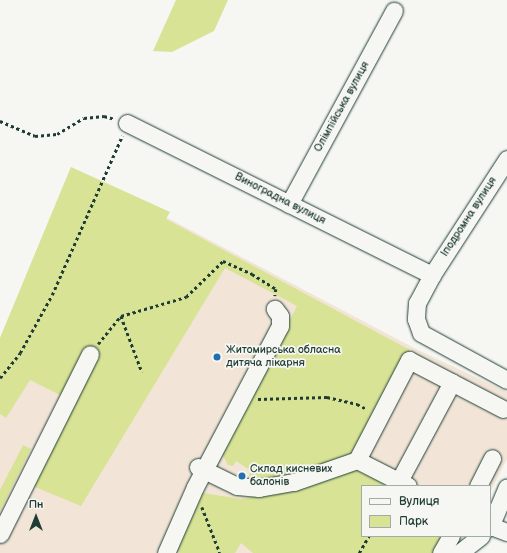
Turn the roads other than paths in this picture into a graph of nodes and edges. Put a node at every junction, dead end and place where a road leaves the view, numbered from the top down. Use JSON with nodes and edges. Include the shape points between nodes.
{"nodes":[{"id":1,"x":394,"y":11,"type":"dead end"},
{"id":2,"x":127,"y":123,"type":"road end"},
{"id":3,"x":507,"y":159,"type":"edge"},
{"id":4,"x":289,"y":204,"type":"junction"},
{"id":5,"x":432,"y":275,"type":"junction"},
{"id":6,"x":275,"y":309,"type":"road end"},
{"id":7,"x":90,"y":354,"type":"road end"},
{"id":8,"x":507,"y":380,"type":"edge"},
{"id":9,"x":452,"y":382,"type":"junction"},
{"id":10,"x":503,"y":409,"type":"dead end"},
{"id":11,"x":492,"y":458,"type":"dead end"},
{"id":12,"x":357,"y":460,"type":"junction"},
{"id":13,"x":201,"y":469,"type":"junction"},
{"id":14,"x":404,"y":483,"type":"edge"},
{"id":15,"x":478,"y":485,"type":"edge"},
{"id":16,"x":507,"y":487,"type":"edge"},
{"id":17,"x":491,"y":521,"type":"edge"},
{"id":18,"x":491,"y":530,"type":"edge"},
{"id":19,"x":507,"y":532,"type":"edge"},
{"id":20,"x":0,"y":534,"type":"edge"},
{"id":21,"x":450,"y":537,"type":"edge"},
{"id":22,"x":478,"y":537,"type":"edge"},
{"id":23,"x":166,"y":553,"type":"edge"},
{"id":24,"x":441,"y":553,"type":"edge"},
{"id":25,"x":459,"y":553,"type":"edge"}],
"edges":[{"from":1,"to":4,"type":"street","name":"Олімпійська вулиця"},
{"from":2,"to":4,"type":"street","name":"Виноградна вулиця"},
{"from":3,"to":5,"type":"street","name":"Іподромна вулиця"},
{"from":4,"to":5,"type":"street","name":"Виноградна вулиця"},
{"from":5,"to":8,"type":"street","name":"Іподромна вулиця","via":[[417,303],[416,319],[421,332]]},
{"from":6,"to":13,"type":"street","via":[[280,316],[280,326],[243,399]]},
{"from":7,"to":20,"type":"street"},
{"from":9,"to":10,"type":"street"},
{"from":9,"to":12,"type":"street","via":[[409,360]]},
{"from":9,"to":14,"type":"street"},
{"from":11,"to":15,"type":"street"},
{"from":12,"to":13,"type":"street","via":[[278,487],[237,486]]},
{"from":12,"to":14,"type":"street"},
{"from":13,"to":23,"type":"street"},
{"from":16,"to":17,"type":"street"},
{"from":18,"to":19,"type":"street"},
{"from":21,"to":24,"type":"street"},
{"from":22,"to":25,"type":"street"}]}
